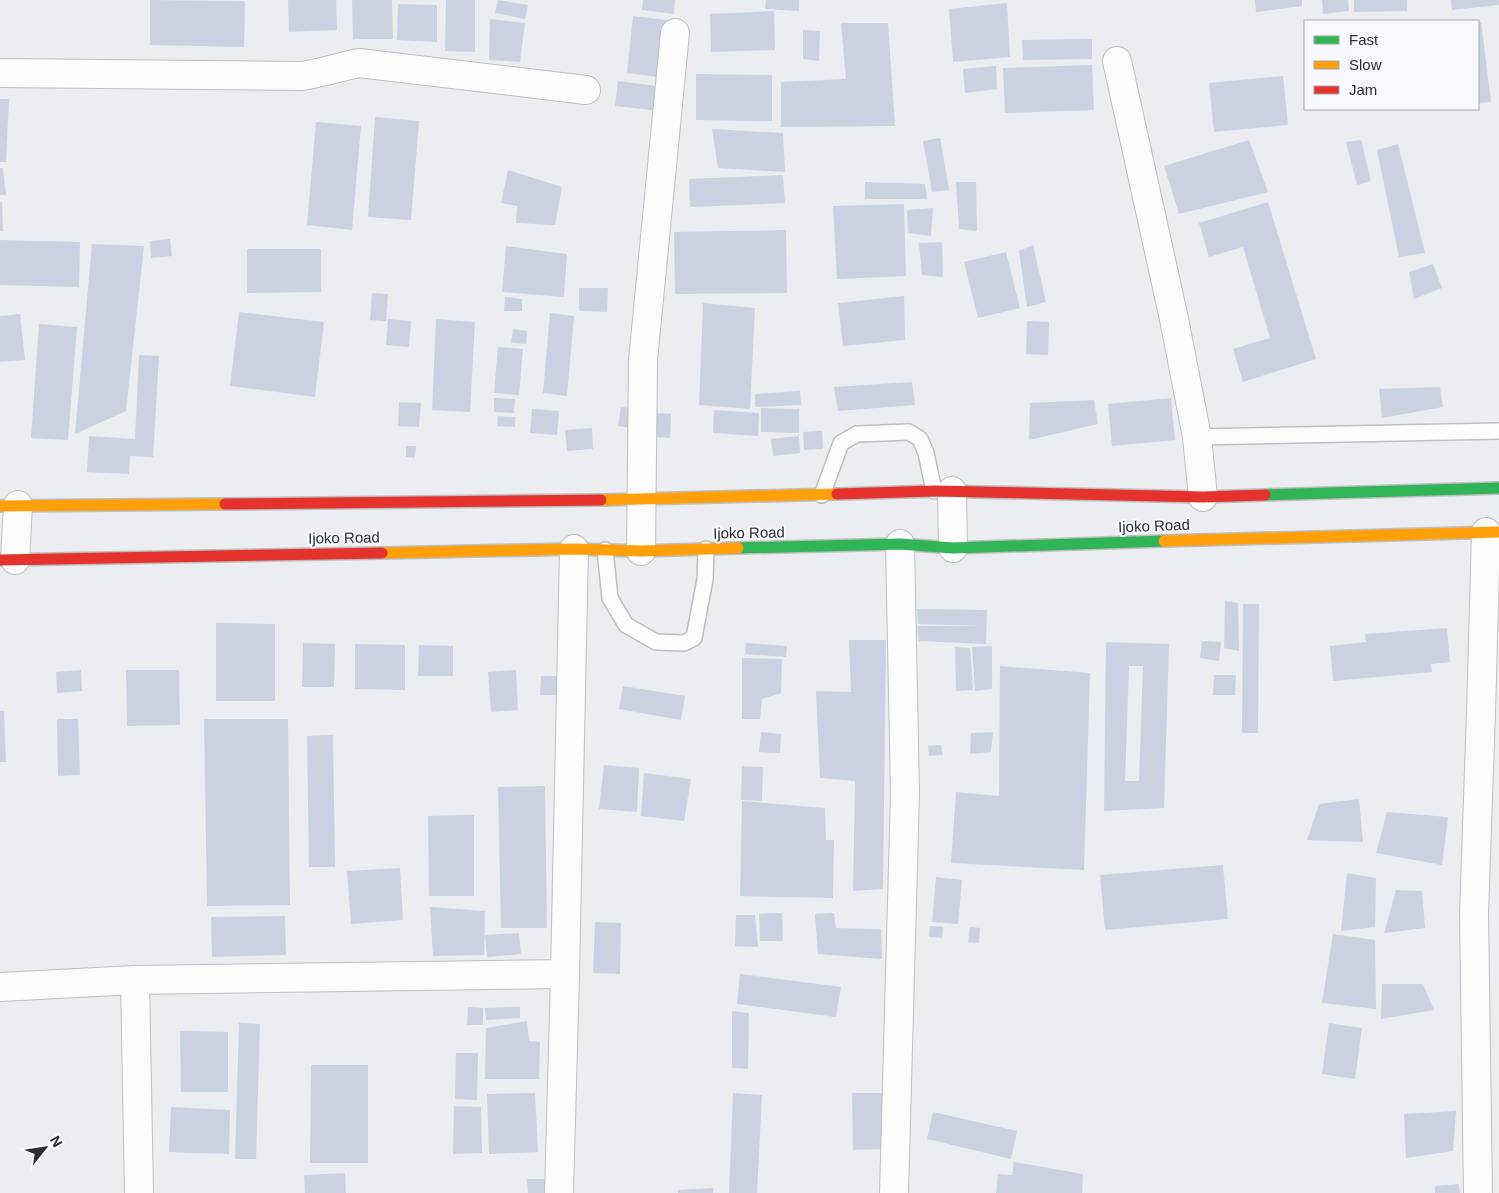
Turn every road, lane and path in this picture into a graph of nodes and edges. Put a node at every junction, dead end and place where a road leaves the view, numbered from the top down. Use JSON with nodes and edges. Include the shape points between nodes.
{"nodes":[{"id":1,"x":675,"y":33,"type":"dead end"},
{"id":2,"x":1116,"y":61,"type":"dead end"},
{"id":3,"x":0,"y":73,"type":"edge"},
{"id":4,"x":586,"y":90,"type":"dead end"},
{"id":5,"x":1499,"y":431,"type":"edge"},
{"id":6,"x":1197,"y":437,"type":"junction"},
{"id":7,"x":1499,"y":488,"type":"edge"},
{"id":8,"x":943,"y":491,"type":"junction"},
{"id":9,"x":822,"y":495,"type":"junction"},
{"id":10,"x":1203,"y":497,"type":"junction"},
{"id":11,"x":641,"y":500,"type":"junction"},
{"id":12,"x":9,"y":505,"type":"edge"},
{"id":13,"x":1492,"y":532,"type":"edge"},
{"id":14,"x":900,"y":544,"type":"junction"},
{"id":15,"x":953,"y":548,"type":"junction"},
{"id":16,"x":574,"y":549,"type":"junction"},
{"id":17,"x":706,"y":549,"type":"junction"},
{"id":18,"x":605,"y":550,"type":"junction"},
{"id":19,"x":641,"y":551,"type":"junction"},
{"id":20,"x":7,"y":560,"type":"edge"},
{"id":21,"x":565,"y":974,"type":"junction"},
{"id":22,"x":135,"y":980,"type":"junction"},
{"id":23,"x":0,"y":987,"type":"edge"},
{"id":24,"x":139,"y":1193,"type":"edge"},
{"id":25,"x":559,"y":1193,"type":"edge"},
{"id":26,"x":894,"y":1193,"type":"edge"},
{"id":27,"x":1478,"y":1193,"type":"edge"}],
"edges":[{"from":1,"to":11,"type":"street","via":[[643,360]]},
{"from":2,"to":6,"type":"street"},
{"from":3,"to":4,"type":"street","via":[[302,76],[359,63]]},
{"from":5,"to":6,"type":"lane"},
{"from":6,"to":10,"type":"street"},
{"from":7,"to":10,"type":"main road"},
{"from":8,"to":9,"type":"main road"},
{"from":8,"to":9,"type":"lane","via":[[920,439],[909,432],[857,434],[840,444]]},
{"from":8,"to":10,"type":"main road"},
{"from":8,"to":15,"type":"street"},
{"from":9,"to":11,"type":"main road"},
{"from":11,"to":12,"type":"main road"},
{"from":11,"to":19,"type":"street"},
{"from":12,"to":20,"type":"street"},
{"from":13,"to":15,"type":"main road","name":"Ijoko Road"},
{"from":13,"to":27,"type":"street","via":[[1474,913]]},
{"from":14,"to":15,"type":"main road","name":"Ijoko Road"},
{"from":14,"to":17,"type":"main road","name":"Ijoko Road"},
{"from":14,"to":26,"type":"street","via":[[905,793]]},
{"from":16,"to":18,"type":"main road","name":"Ijoko Road"},
{"from":16,"to":20,"type":"main road","name":"Ijoko Road"},
{"from":16,"to":21,"type":"street"},
{"from":17,"to":18,"type":"lane","via":[[705,579],[694,638],[684,644],[656,642],[626,625],[610,598]]},
{"from":17,"to":19,"type":"main road","name":"Ijoko Road"},
{"from":18,"to":19,"type":"main road","name":"Ijoko Road"},
{"from":21,"to":22,"type":"street"},
{"from":21,"to":25,"type":"street"},
{"from":22,"to":23,"type":"street"},
{"from":22,"to":24,"type":"street"}]}
